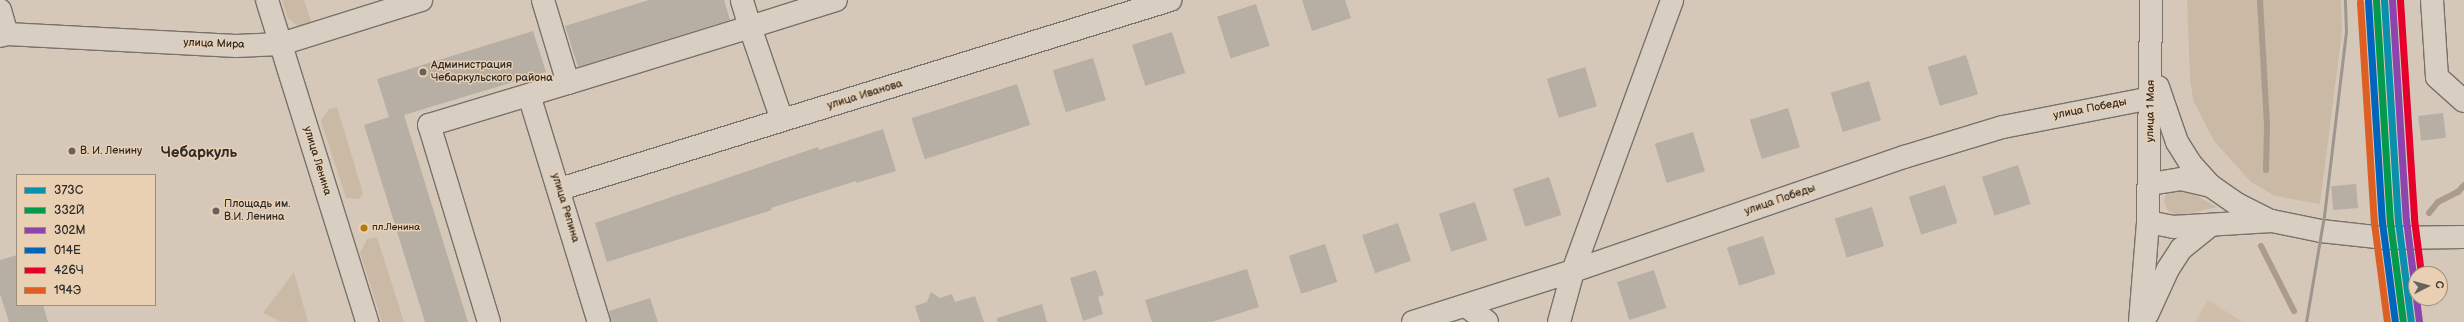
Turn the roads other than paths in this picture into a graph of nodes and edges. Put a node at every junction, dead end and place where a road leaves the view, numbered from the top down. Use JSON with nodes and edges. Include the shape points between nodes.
{"nodes":[{"id":1,"x":267,"y":0,"type":"edge"},
{"id":2,"x":421,"y":0,"type":"edge"},
{"id":3,"x":544,"y":0,"type":"edge"},
{"id":4,"x":742,"y":0,"type":"edge"},
{"id":5,"x":836,"y":0,"type":"edge"},
{"id":6,"x":1170,"y":0,"type":"edge"},
{"id":7,"x":1672,"y":0,"type":"edge"},
{"id":8,"x":2151,"y":0,"type":"edge"},
{"id":9,"x":2432,"y":0,"type":"edge"},
{"id":10,"x":0,"y":10,"type":"edge"},
{"id":11,"x":750,"y":27,"type":"junction"},
{"id":12,"x":4,"y":35,"type":"edge"},
{"id":13,"x":281,"y":44,"type":"junction"},
{"id":14,"x":2152,"y":68,"type":"junction"},
{"id":15,"x":568,"y":83,"type":"junction"},
{"id":16,"x":530,"y":95,"type":"junction"},
{"id":17,"x":2151,"y":98,"type":"junction"},
{"id":18,"x":2464,"y":101,"type":"edge"},
{"id":19,"x":782,"y":120,"type":"junction"},
{"id":20,"x":2150,"y":184,"type":"junction"},
{"id":21,"x":2211,"y":186,"type":"junction"},
{"id":22,"x":560,"y":189,"type":"junction"},
{"id":23,"x":2272,"y":221,"type":"junction"},
{"id":24,"x":2148,"y":222,"type":"junction"},
{"id":25,"x":2212,"y":224,"type":"junction"},
{"id":26,"x":2464,"y":237,"type":"edge"},
{"id":27,"x":1573,"y":271,"type":"junction"},
{"id":28,"x":1466,"y":306,"type":"junction"},
{"id":29,"x":366,"y":322,"type":"edge"},
{"id":30,"x":489,"y":322,"type":"edge"},
{"id":31,"x":599,"y":322,"type":"edge"},
{"id":32,"x":1413,"y":322,"type":"edge"},
{"id":33,"x":1487,"y":322,"type":"edge"},
{"id":34,"x":1559,"y":322,"type":"edge"},
{"id":35,"x":2140,"y":322,"type":"edge"},
{"id":36,"x":2144,"y":322,"type":"edge"}],
"edges":[{"from":1,"to":13,"type":"street","name":"улица Ленина"},
{"from":2,"to":13,"type":"street","name":"улица Мира"},
{"from":3,"to":15,"type":"street"},
{"from":4,"to":11,"type":"street"},
{"from":5,"to":11,"type":"street"},
{"from":6,"to":19,"type":"street","name":"улица Иванова"},
{"from":7,"to":27,"type":"street"},
{"from":8,"to":14,"type":"street","name":"улица 1 Мая"},
{"from":9,"to":18,"type":"street","via":[[2437,77]]},
{"from":10,"to":12,"type":"street"},
{"from":11,"to":15,"type":"street"},
{"from":11,"to":19,"type":"street"},
{"from":12,"to":13,"type":"street","name":"улица Мира","via":[[236,46]]},
{"from":13,"to":29,"type":"street","name":"улица Ленина"},
{"from":14,"to":17,"type":"street","name":"улица 1 Мая"},
{"from":14,"to":21,"type":"street","via":[[2177,142],[2190,163]]},
{"from":15,"to":16,"type":"street"},
{"from":16,"to":22,"type":"street","name":"улица Репина"},
{"from":16,"to":30,"type":"street","via":[[429,125]]},
{"from":17,"to":20,"type":"street","name":"улица 1 Мая"},
{"from":17,"to":27,"type":"street","name":"улица Победы","via":[[2003,127],[1904,157]]},
{"from":19,"to":22,"type":"street","name":"улица Иванова"},
{"from":20,"to":21,"type":"street","via":[[2180,180]]},
{"from":20,"to":24,"type":"street","name":"улица 1 Мая"},
{"from":21,"to":23,"type":"street","via":[[2238,204]]},
{"from":22,"to":31,"type":"street","name":"улица Репина"},
{"from":23,"to":25,"type":"street"},
{"from":23,"to":26,"type":"street","via":[[2321,231],[2377,237]]},
{"from":24,"to":25,"type":"street","via":[[2173,228]]},
{"from":24,"to":35,"type":"street","name":"улица 1 Мая"},
{"from":25,"to":36,"type":"street","via":[[2181,249],[2168,269]]},
{"from":27,"to":28,"type":"street","name":"улица Победы"},
{"from":27,"to":34,"type":"street"},
{"from":28,"to":32,"type":"street","name":"улица Победы"},
{"from":28,"to":33,"type":"street"}]}
